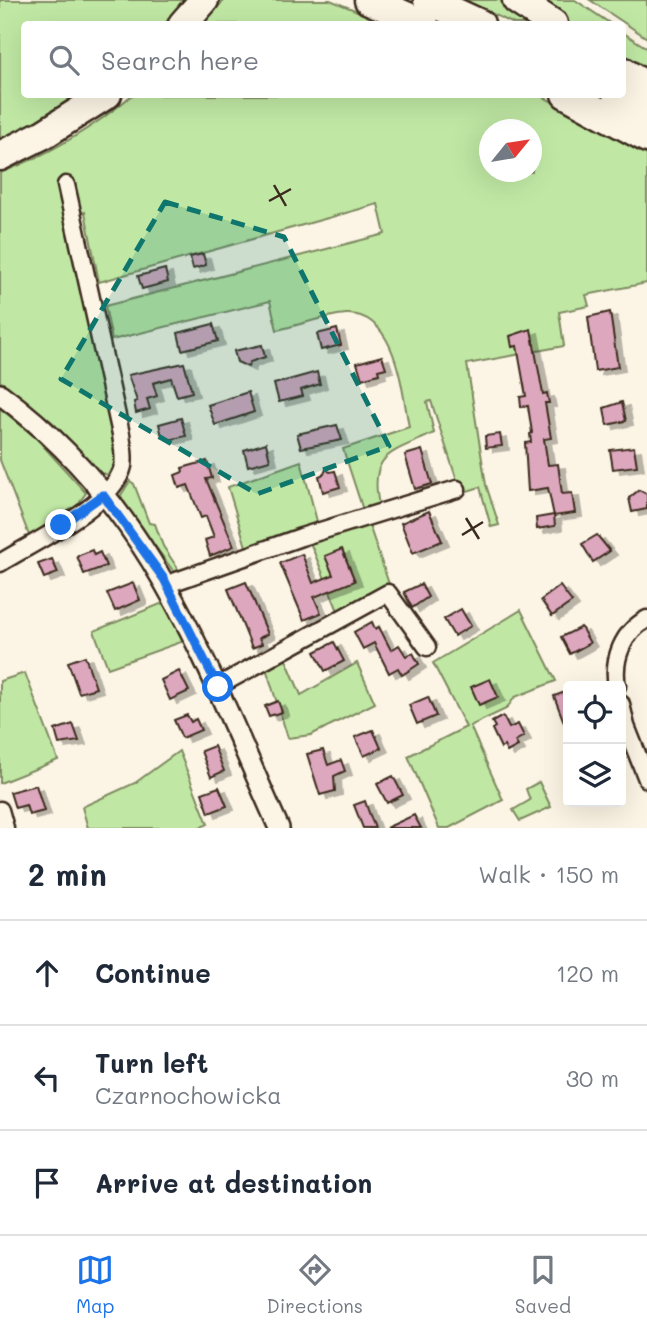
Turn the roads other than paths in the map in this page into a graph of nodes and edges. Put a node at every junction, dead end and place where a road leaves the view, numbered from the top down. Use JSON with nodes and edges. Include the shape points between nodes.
{"nodes":[{"id":1,"x":369,"y":0,"type":"edge"},
{"id":2,"x":428,"y":0,"type":"edge"},
{"id":3,"x":517,"y":0,"type":"edge"},
{"id":4,"x":417,"y":21,"type":"edge"},
{"id":5,"x":474,"y":21,"type":"edge"},
{"id":6,"x":549,"y":21,"type":"edge"},
{"id":7,"x":626,"y":74,"type":"edge"},
{"id":8,"x":647,"y":88,"type":"edge"},
{"id":9,"x":101,"y":98,"type":"edge"},
{"id":10,"x":573,"y":98,"type":"edge"},
{"id":11,"x":624,"y":98,"type":"edge"},
{"id":12,"x":647,"y":111,"type":"edge"},
{"id":13,"x":647,"y":138,"type":"edge"},
{"id":14,"x":0,"y":156,"type":"edge"},
{"id":15,"x":66,"y":185,"type":"dead end"},
{"id":16,"x":0,"y":394,"type":"edge"},
{"id":17,"x":457,"y":489,"type":"dead end"},
{"id":18,"x":100,"y":492,"type":"junction"},
{"id":19,"x":0,"y":563,"type":"edge"},
{"id":20,"x":168,"y":584,"type":"junction"},
{"id":21,"x":647,"y":619,"type":"edge"},
{"id":22,"x":427,"y":647,"type":"dead end"},
{"id":23,"x":617,"y":681,"type":"edge"},
{"id":24,"x":218,"y":687,"type":"junction"},
{"id":25,"x":626,"y":726,"type":"edge"},
{"id":26,"x":647,"y":779,"type":"edge"},
{"id":27,"x":0,"y":810,"type":"edge"},
{"id":28,"x":5,"y":828,"type":"edge"},
{"id":29,"x":279,"y":828,"type":"edge"}],
"edges":[{"from":1,"to":4,"type":"highway"},
{"from":2,"to":5,"type":"highway"},
{"from":3,"to":6,"type":"highway"},
{"from":7,"to":8,"type":"highway"},
{"from":9,"to":14,"type":"highway"},
{"from":10,"to":13,"type":"highway"},
{"from":11,"to":12,"type":"highway"},
{"from":15,"to":18,"type":"street","via":[[121,433],[124,464],[120,477]]},
{"from":16,"to":18,"type":"street","via":[[40,426]]},
{"from":17,"to":20,"type":"street"},
{"from":18,"to":19,"type":"street","via":[[84,511]]},
{"from":18,"to":20,"type":"street"},
{"from":20,"to":24,"type":"street"},
{"from":21,"to":23,"type":"street","via":[[625,636]]},
{"from":22,"to":24,"type":"street","via":[[388,593]]},
{"from":24,"to":29,"type":"street"},
{"from":25,"to":26,"type":"street"},
{"from":27,"to":28,"type":"street"}]}
